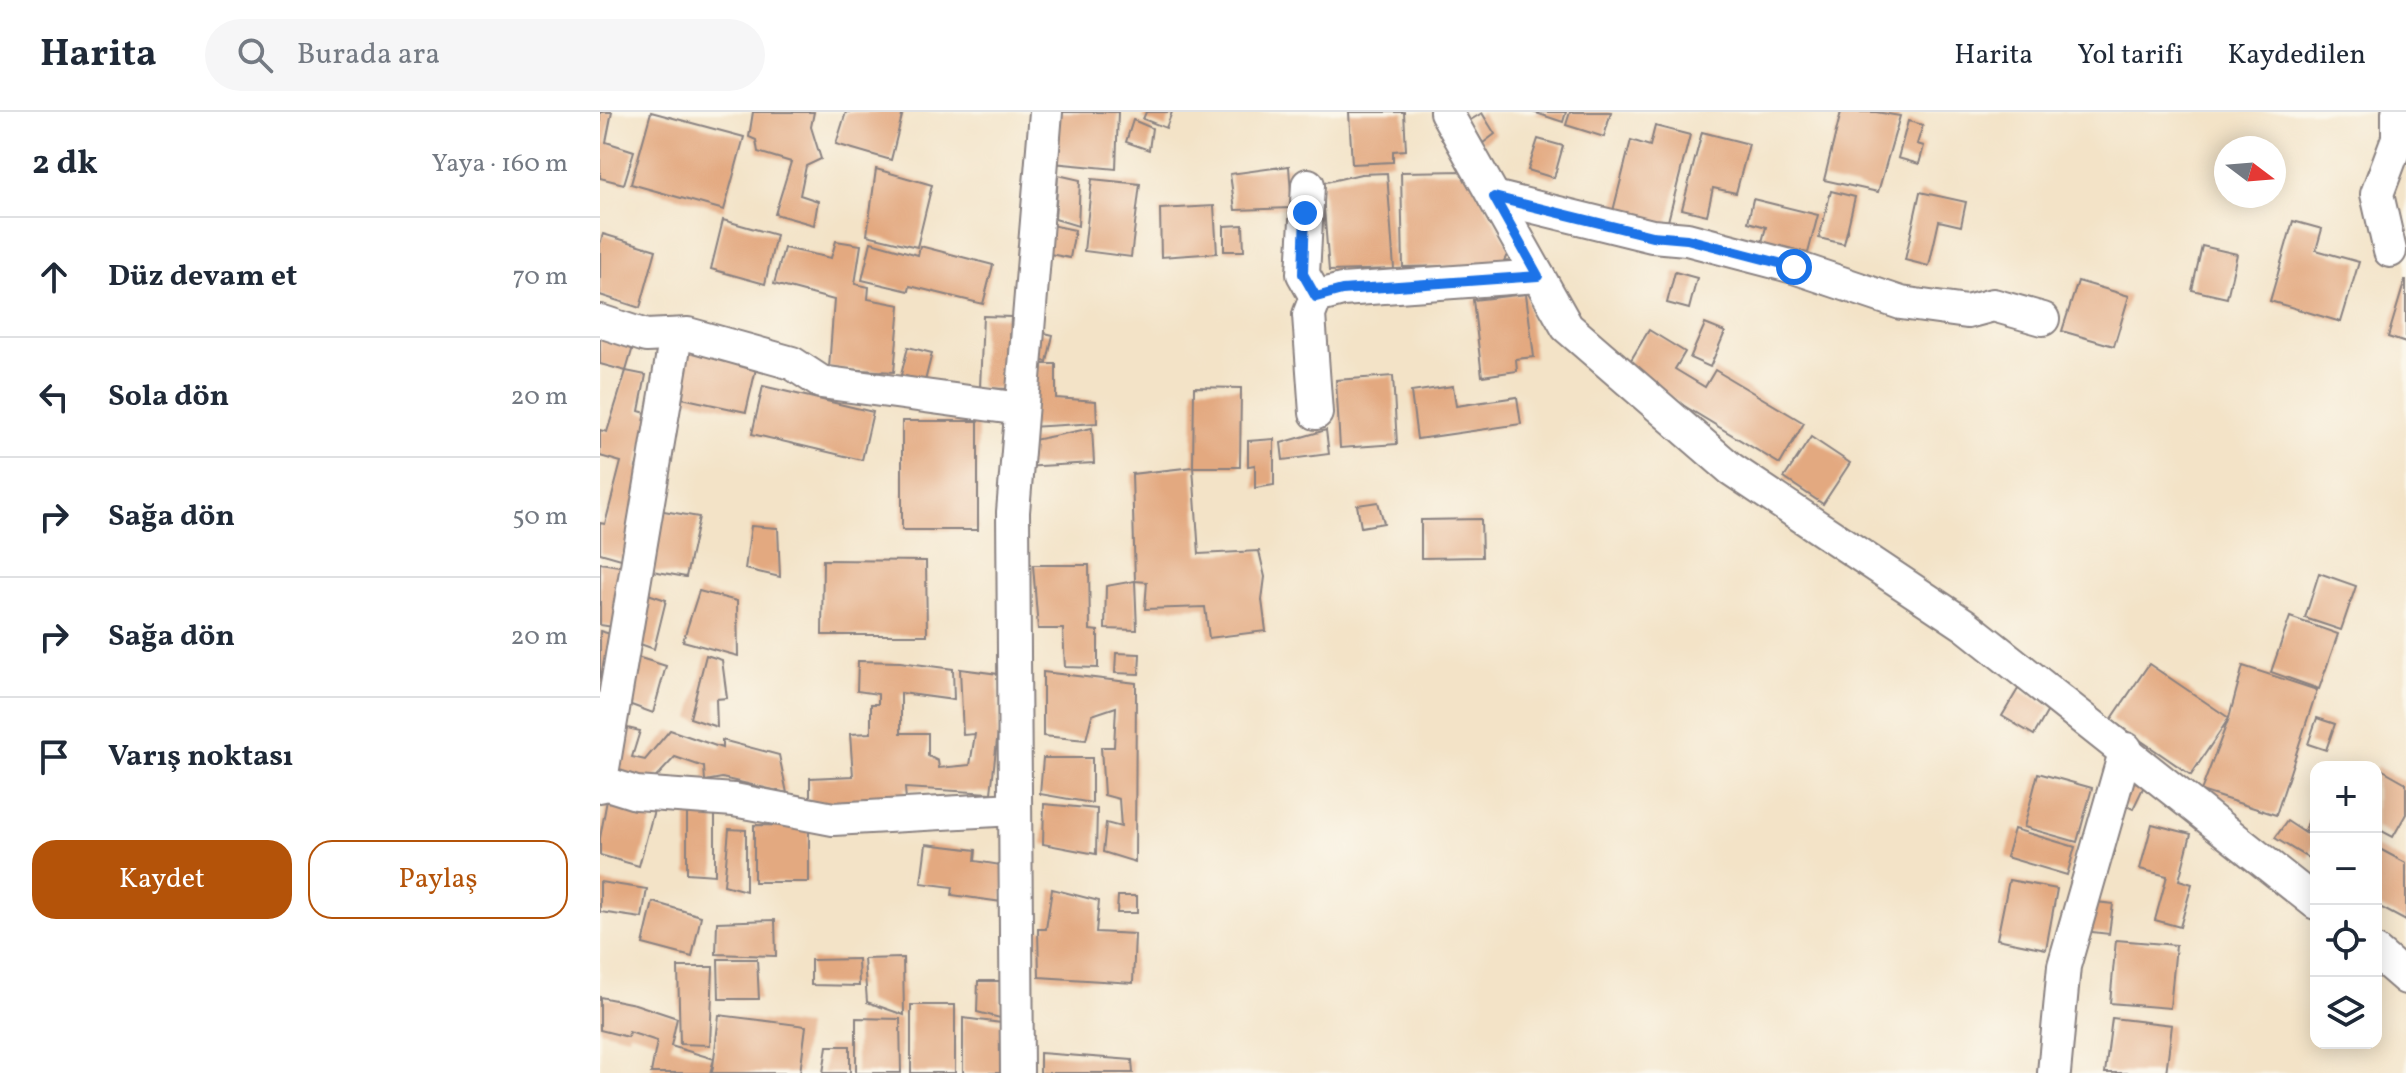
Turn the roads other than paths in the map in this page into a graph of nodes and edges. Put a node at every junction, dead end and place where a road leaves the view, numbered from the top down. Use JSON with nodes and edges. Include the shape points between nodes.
{"nodes":[{"id":1,"x":1046,"y":112,"type":"edge"},
{"id":2,"x":1446,"y":112,"type":"edge"},
{"id":3,"x":2398,"y":112,"type":"edge"},
{"id":4,"x":1308,"y":185,"type":"dead end"},
{"id":5,"x":1494,"y":197,"type":"junction"},
{"id":6,"x":2390,"y":251,"type":"dead end"},
{"id":7,"x":1538,"y":276,"type":"junction"},
{"id":8,"x":1316,"y":297,"type":"junction"},
{"id":9,"x":2043,"y":319,"type":"dead end"},
{"id":10,"x":600,"y":321,"type":"edge"},
{"id":11,"x":676,"y":335,"type":"junction"},
{"id":12,"x":1021,"y":409,"type":"junction"},
{"id":13,"x":1316,"y":413,"type":"dead end"},
{"id":14,"x":2126,"y":749,"type":"junction"},
{"id":15,"x":600,"y":784,"type":"edge"},
{"id":16,"x":1015,"y":809,"type":"junction"},
{"id":17,"x":2310,"y":898,"type":"edge"},
{"id":18,"x":2382,"y":957,"type":"edge"},
{"id":19,"x":2406,"y":978,"type":"edge"},
{"id":20,"x":1017,"y":1073,"type":"edge"},
{"id":21,"x":2054,"y":1073,"type":"edge"}],
"edges":[{"from":1,"to":12,"type":"street"},
{"from":2,"to":5,"type":"street"},
{"from":3,"to":6,"type":"street","via":[[2398,138],[2377,194]]},
{"from":4,"to":8,"type":"street","via":[[1303,274]]},
{"from":5,"to":7,"type":"street"},
{"from":5,"to":9,"type":"street","via":[[1652,236],[1687,239],[1901,303],[1967,312],[1993,305]]},
{"from":7,"to":8,"type":"street","via":[[1342,290]]},
{"from":7,"to":14,"type":"street","via":[[1567,327],[1731,469],[1965,625]]},
{"from":8,"to":13,"type":"street","via":[[1309,315]]},
{"from":10,"to":11,"type":"street","via":[[646,336]]},
{"from":11,"to":12,"type":"street","via":[[792,363],[821,382]]},
{"from":11,"to":15,"type":"street"},
{"from":12,"to":16,"type":"street","via":[[1013,512]]},
{"from":14,"to":17,"type":"street"},
{"from":14,"to":21,"type":"street","via":[[2064,966]]},
{"from":15,"to":16,"type":"street","via":[[636,793],[734,800],[833,819]]},
{"from":16,"to":20,"type":"street"},
{"from":18,"to":19,"type":"street"}]}
